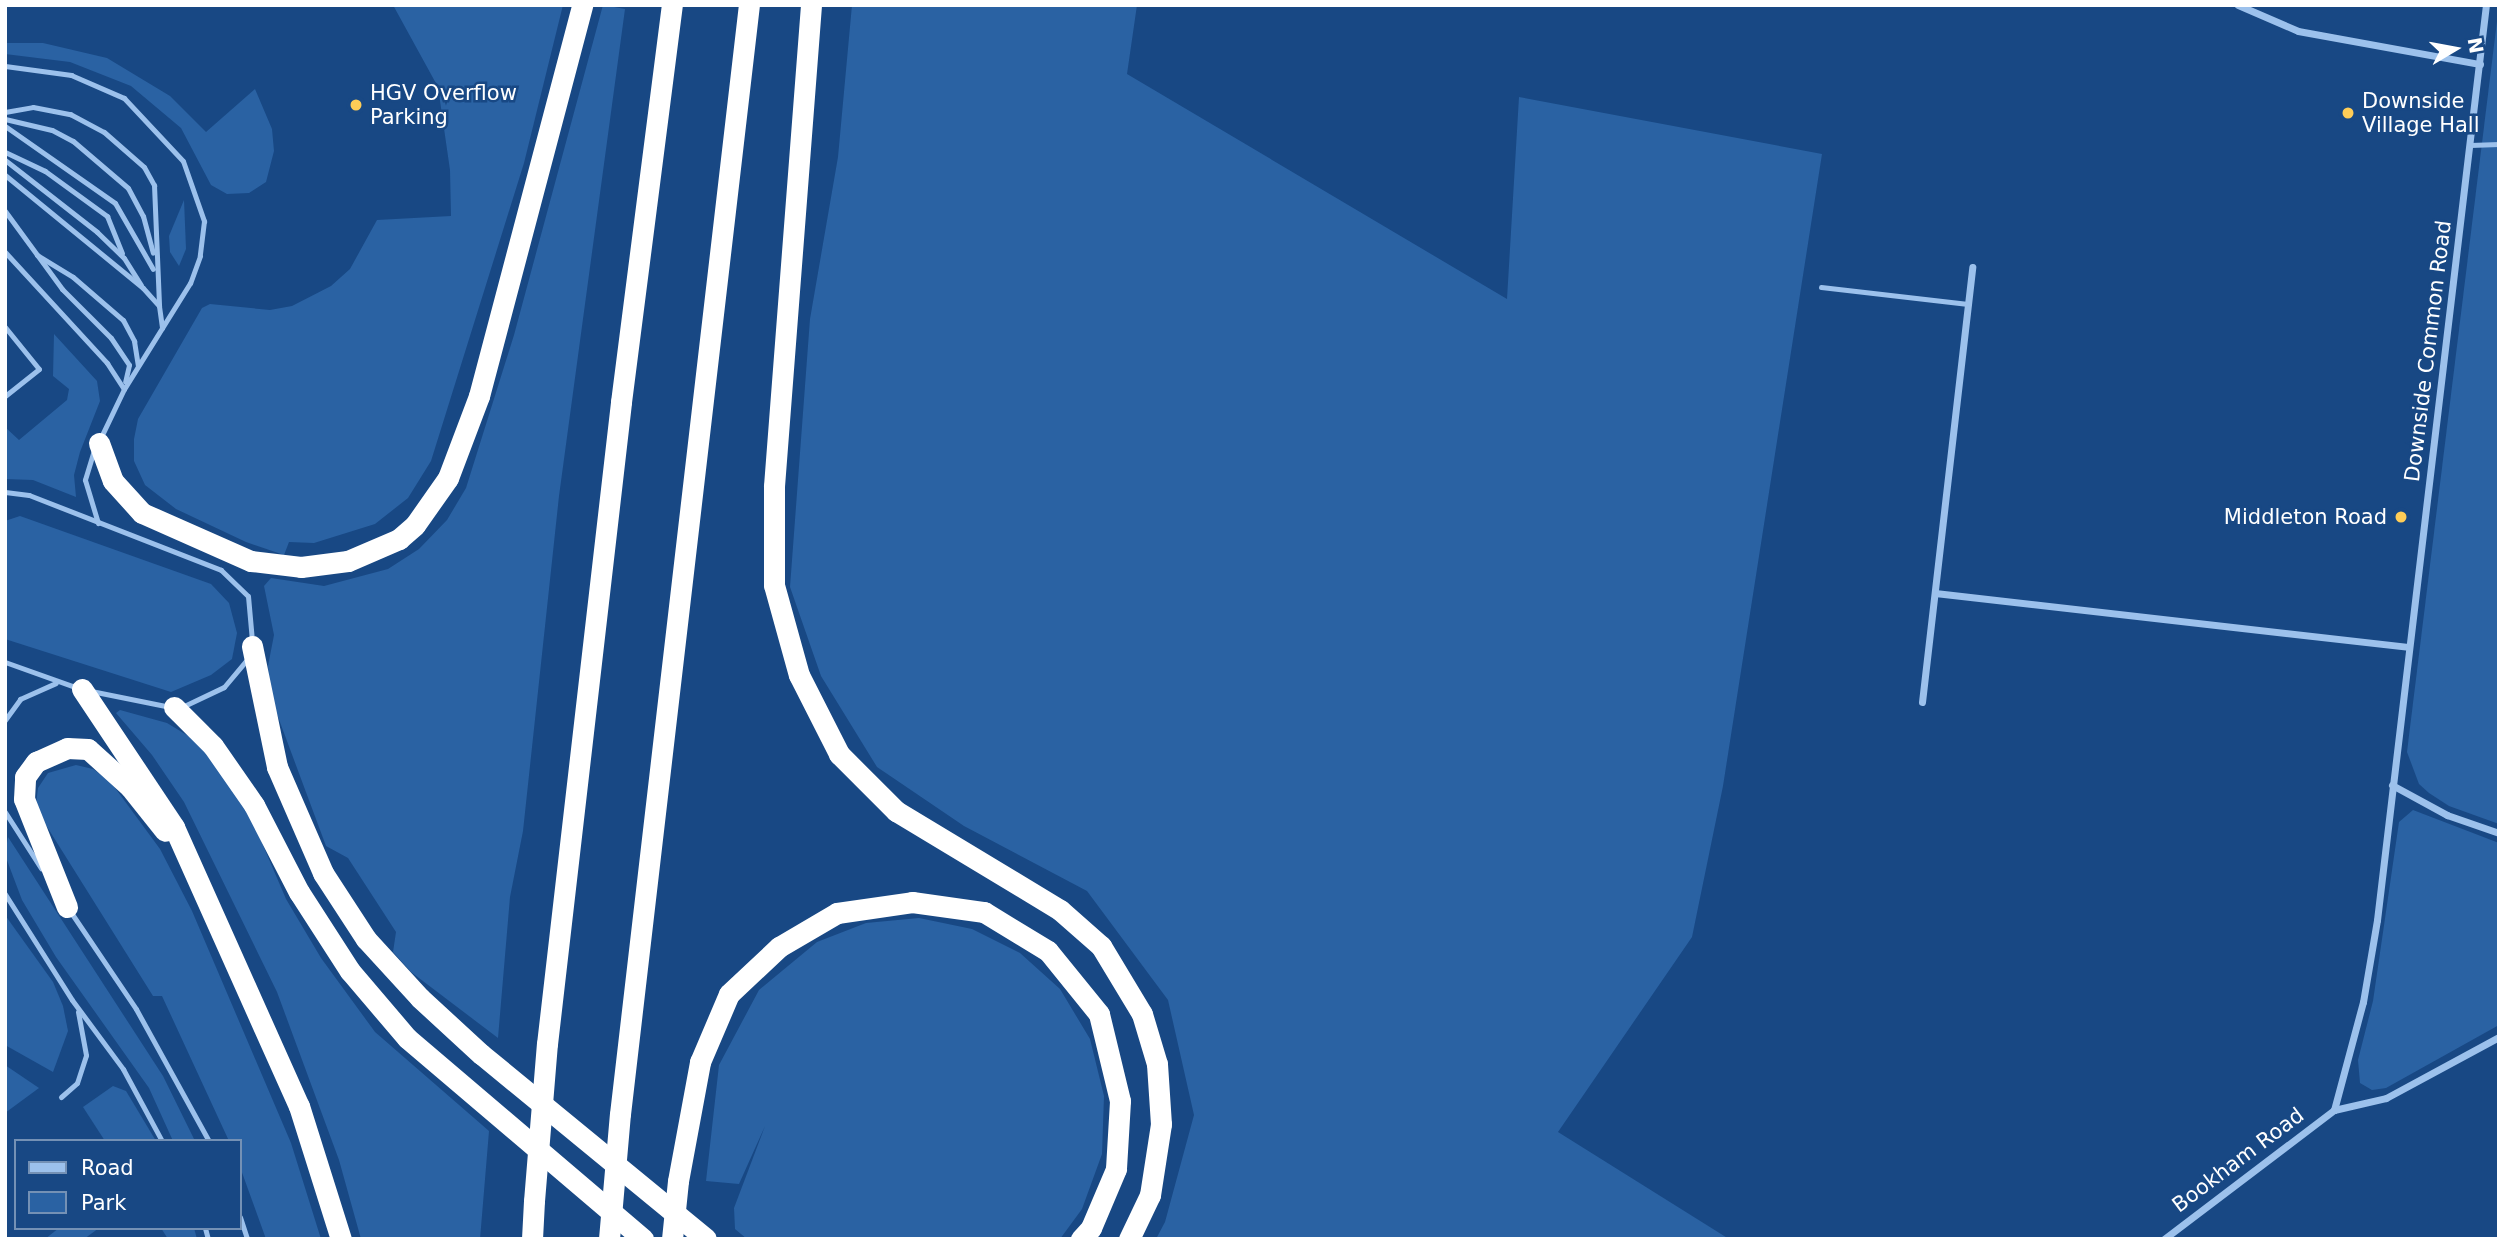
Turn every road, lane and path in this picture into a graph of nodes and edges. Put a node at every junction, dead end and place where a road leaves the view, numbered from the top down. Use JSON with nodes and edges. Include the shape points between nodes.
{"nodes":[{"id":1,"x":582,"y":5,"type":"edge"},
{"id":2,"x":672,"y":5,"type":"edge"},
{"id":3,"x":749,"y":5,"type":"edge"},
{"id":4,"x":811,"y":5,"type":"edge"},
{"id":5,"x":2238,"y":5,"type":"edge"},
{"id":6,"x":2486,"y":5,"type":"edge"},
{"id":7,"x":2480,"y":64,"type":"junction"},
{"id":8,"x":5,"y":66,"type":"edge"},
{"id":9,"x":5,"y":112,"type":"edge"},
{"id":10,"x":5,"y":119,"type":"edge"},
{"id":11,"x":5,"y":126,"type":"edge"},
{"id":12,"x":2499,"y":144,"type":"edge"},
{"id":13,"x":2470,"y":145,"type":"junction"},
{"id":14,"x":5,"y":152,"type":"edge"},
{"id":15,"x":5,"y":160,"type":"edge"},
{"id":16,"x":5,"y":175,"type":"edge"},
{"id":17,"x":5,"y":211,"type":"edge"},
{"id":18,"x":32,"y":251,"type":"junction"},
{"id":19,"x":5,"y":252,"type":"edge"},
{"id":20,"x":154,"y":257,"type":"junction"},
{"id":21,"x":124,"y":258,"type":"junction"},
{"id":22,"x":1972,"y":267,"type":"dead end"},
{"id":23,"x":154,"y":269,"type":"junction"},
{"id":24,"x":1821,"y":287,"type":"dead end"},
{"id":25,"x":143,"y":288,"type":"junction"},
{"id":26,"x":1968,"y":304,"type":"junction"},
{"id":27,"x":159,"y":306,"type":"junction"},
{"id":28,"x":5,"y":327,"type":"edge"},
{"id":29,"x":160,"y":335,"type":"junction"},
{"id":30,"x":138,"y":366,"type":"junction"},
{"id":31,"x":124,"y":389,"type":"junction"},
{"id":32,"x":5,"y":396,"type":"edge"},
{"id":33,"x":99,"y":443,"type":"junction"},
{"id":34,"x":5,"y":492,"type":"edge"},
{"id":35,"x":99,"y":523,"type":"junction"},
{"id":36,"x":1935,"y":593,"type":"junction"},
{"id":37,"x":252,"y":646,"type":"junction"},
{"id":38,"x":2408,"y":647,"type":"junction"},
{"id":39,"x":5,"y":662,"type":"edge"},
{"id":40,"x":56,"y":683,"type":"junction"},
{"id":41,"x":82,"y":689,"type":"junction"},
{"id":42,"x":1922,"y":702,"type":"dead end"},
{"id":43,"x":174,"y":707,"type":"junction"},
{"id":44,"x":5,"y":720,"type":"edge"},
{"id":45,"x":2392,"y":785,"type":"junction"},
{"id":46,"x":5,"y":812,"type":"edge"},
{"id":47,"x":2499,"y":833,"type":"edge"},
{"id":48,"x":192,"y":870,"type":"junction"},
{"id":49,"x":5,"y":894,"type":"edge"},
{"id":50,"x":67,"y":907,"type":"junction"},
{"id":51,"x":72,"y":1000,"type":"junction"},
{"id":52,"x":2499,"y":1037,"type":"edge"},
{"id":53,"x":61,"y":1097,"type":"dead end"},
{"id":54,"x":2334,"y":1110,"type":"junction"},
{"id":55,"x":161,"y":1139,"type":"edge"},
{"id":56,"x":208,"y":1139,"type":"edge"},
{"id":57,"x":341,"y":1239,"type":"edge"},
{"id":58,"x":532,"y":1239,"type":"edge"},
{"id":59,"x":609,"y":1239,"type":"edge"},
{"id":60,"x":643,"y":1239,"type":"edge"},
{"id":61,"x":672,"y":1239,"type":"edge"},
{"id":62,"x":706,"y":1239,"type":"edge"},
{"id":63,"x":1081,"y":1239,"type":"edge"},
{"id":64,"x":1129,"y":1239,"type":"edge"},
{"id":65,"x":2164,"y":1239,"type":"edge"}],
"edges":[{"from":1,"to":33,"type":"highway","via":[[479,396],[448,478],[415,525],[399,539],[348,561],[301,567],[251,561],[142,513],[113,481]]},
{"from":2,"to":58,"type":"highway","bridge":true,"via":[[547,1044]]},
{"from":3,"to":59,"type":"highway","bridge":true},
{"from":4,"to":64,"type":"highway","via":[[774,486],[774,585],[799,675],[839,754],[896,811],[1060,910],[1101,946],[1142,1014],[1157,1064],[1161,1124],[1150,1195]]},
{"from":5,"to":7,"type":"street","via":[[2298,32]]},
{"from":6,"to":7,"type":"street","name":"Downside Common Road"},
{"from":7,"to":13,"type":"street","name":"Downside Common Road"},
{"from":8,"to":29,"type":"lane","via":[[71,75],[124,98],[183,161],[204,222],[200,256]]},
{"from":9,"to":20,"type":"lane","via":[[33,107],[70,114],[104,132],[144,167],[154,185]]},
{"from":10,"to":20,"type":"lane","via":[[52,130],[73,141],[128,188],[143,216]]},
{"from":11,"to":23,"type":"lane","via":[[115,203]]},
{"from":12,"to":13,"type":"lane"},
{"from":13,"to":38,"type":"street","name":"Downside Common Road"},
{"from":14,"to":21,"type":"lane","via":[[46,171],[107,216]]},
{"from":15,"to":21,"type":"lane","via":[[42,185]]},
{"from":16,"to":25,"type":"lane"},
{"from":17,"to":18,"type":"lane"},
{"from":18,"to":30,"type":"lane","via":[[73,276],[123,320],[134,341]]},
{"from":18,"to":31,"type":"lane","via":[[111,338],[129,365]]},
{"from":19,"to":31,"type":"lane","via":[[107,363]]},
{"from":20,"to":23,"type":"lane"},
{"from":21,"to":25,"type":"lane"},
{"from":22,"to":26,"type":"street"},
{"from":23,"to":27,"type":"lane"},
{"from":24,"to":26,"type":"lane"},
{"from":25,"to":27,"type":"lane"},
{"from":26,"to":36,"type":"street"},
{"from":27,"to":29,"type":"lane"},
{"from":28,"to":32,"type":"lane","via":[[39,369]]},
{"from":29,"to":30,"type":"lane"},
{"from":30,"to":31,"type":"lane"},
{"from":31,"to":33,"type":"lane"},
{"from":33,"to":35,"type":"lane","via":[[85,480]]},
{"from":34,"to":35,"type":"lane","via":[[29,495]]},
{"from":35,"to":37,"type":"lane","via":[[221,570],[237,581],[248,596]]},
{"from":36,"to":38,"type":"street"},
{"from":36,"to":42,"type":"street"},
{"from":37,"to":43,"type":"lane","via":[[245,663],[224,688],[196,704]]},
{"from":37,"to":62,"type":"highway","via":[[277,767],[323,873],[366,939],[419,998],[481,1054]]},
{"from":38,"to":45,"type":"street","name":"Downside Common Road"},
{"from":39,"to":40,"type":"lane"},
{"from":40,"to":41,"type":"lane"},
{"from":40,"to":44,"type":"lane","via":[[20,699]]},
{"from":41,"to":43,"type":"lane"},
{"from":41,"to":48,"type":"highway","via":[[156,794]]},
{"from":43,"to":60,"type":"highway","via":[[213,746],[254,805],[299,892],[349,971],[407,1038]]},
{"from":45,"to":47,"type":"street","via":[[2447,815]]},
{"from":45,"to":54,"type":"street","name":"Downside Common Road","via":[[2363,1002]]},
{"from":46,"to":50,"type":"lane"},
{"from":48,"to":50,"type":"highway","via":[[110,765],[88,749],[67,748],[36,762],[25,777],[24,799]]},
{"from":48,"to":57,"type":"highway","via":[[299,1106]]},
{"from":49,"to":51,"type":"lane"},
{"from":50,"to":56,"type":"lane","via":[[136,1009]]},
{"from":51,"to":53,"type":"lane","via":[[83,1024],[86,1055],[77,1083]]},
{"from":51,"to":55,"type":"lane","via":[[123,1069]]},
{"from":52,"to":54,"type":"street","via":[[2386,1098]]},
{"from":54,"to":65,"type":"street","name":"Bookham Road"},
{"from":61,"to":63,"type":"highway","bridge":true,"via":[[700,1062],[729,995],[779,947],[837,913],[912,902],[984,912],[1048,951],[1099,1014],[1120,1101],[1116,1168],[1091,1228]]}]}
